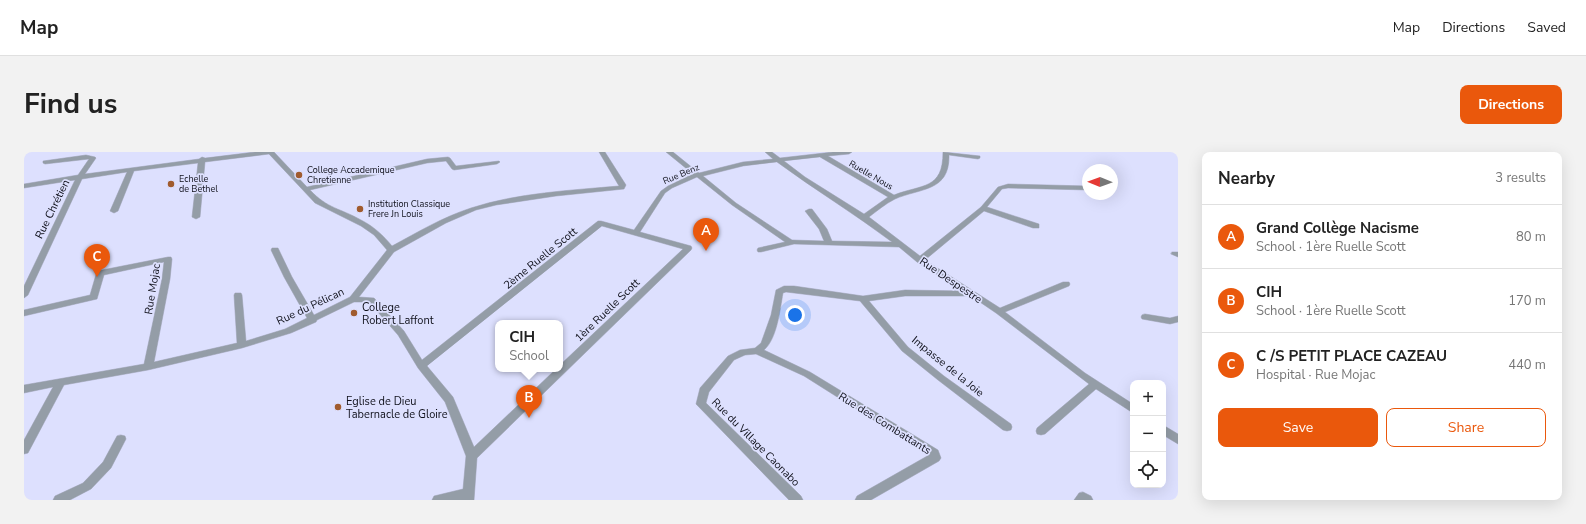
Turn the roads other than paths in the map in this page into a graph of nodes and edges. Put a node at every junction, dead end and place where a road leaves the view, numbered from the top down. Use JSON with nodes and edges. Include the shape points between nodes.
{"nodes":[{"id":1,"x":270,"y":152,"type":"edge"},
{"id":2,"x":602,"y":152,"type":"edge"},
{"id":3,"x":670,"y":152,"type":"edge"},
{"id":4,"x":768,"y":152,"type":"edge"},
{"id":5,"x":849,"y":152,"type":"edge"},
{"id":6,"x":946,"y":153,"type":"edge"},
{"id":7,"x":821,"y":155,"type":"junction"},
{"id":8,"x":978,"y":156,"type":"dead end"},
{"id":9,"x":202,"y":159,"type":"junction"},
{"id":10,"x":777,"y":160,"type":"junction"},
{"id":11,"x":45,"y":162,"type":"dead end"},
{"id":12,"x":497,"y":162,"type":"dead end"},
{"id":13,"x":130,"y":169,"type":"junction"},
{"id":14,"x":697,"y":175,"type":"junction"},
{"id":15,"x":80,"y":177,"type":"junction"},
{"id":16,"x":24,"y":186,"type":"edge"},
{"id":17,"x":306,"y":188,"type":"junction"},
{"id":18,"x":1082,"y":188,"type":"edge"},
{"id":19,"x":892,"y":198,"type":"junction"},
{"id":20,"x":982,"y":208,"type":"junction"},
{"id":21,"x":114,"y":211,"type":"dead end"},
{"id":22,"x":809,"y":211,"type":"dead end"},
{"id":23,"x":196,"y":217,"type":"dead end"},
{"id":24,"x":864,"y":217,"type":"junction"},
{"id":25,"x":1036,"y":226,"type":"dead end"},
{"id":26,"x":636,"y":232,"type":"junction"},
{"id":27,"x":791,"y":243,"type":"junction"},
{"id":28,"x":829,"y":243,"type":"junction"},
{"id":29,"x":900,"y":245,"type":"junction"},
{"id":30,"x":688,"y":248,"type":"joint"},
{"id":31,"x":275,"y":250,"type":"dead end"},
{"id":32,"x":391,"y":250,"type":"junction"},
{"id":33,"x":761,"y":250,"type":"dead end"},
{"id":34,"x":920,"y":260,"type":"junction"},
{"id":35,"x":1066,"y":284,"type":"dead end"},
{"id":36,"x":238,"y":294,"type":"dead end"},
{"id":37,"x":970,"y":294,"type":"junction"},
{"id":38,"x":24,"y":295,"type":"edge"},
{"id":39,"x":863,"y":299,"type":"junction"},
{"id":40,"x":353,"y":300,"type":"junction"},
{"id":41,"x":999,"y":311,"type":"junction"},
{"id":42,"x":24,"y":313,"type":"edge"},
{"id":43,"x":1145,"y":317,"type":"dead end"},
{"id":44,"x":1178,"y":319,"type":"edge"},
{"id":45,"x":313,"y":320,"type":"junction"},
{"id":46,"x":242,"y":345,"type":"junction"},
{"id":47,"x":757,"y":351,"type":"junction"},
{"id":48,"x":421,"y":366,"type":"junction"},
{"id":49,"x":148,"y":367,"type":"junction"},
{"id":50,"x":563,"y":368,"type":"edge"},
{"id":51,"x":559,"y":372,"type":"edge"},
{"id":52,"x":60,"y":383,"type":"junction"},
{"id":53,"x":1096,"y":384,"type":"junction"},
{"id":54,"x":24,"y":389,"type":"edge"},
{"id":55,"x":1130,"y":407,"type":"edge"},
{"id":56,"x":1007,"y":427,"type":"dead end"},
{"id":57,"x":1041,"y":431,"type":"dead end"},
{"id":58,"x":1166,"y":431,"type":"edge"},
{"id":59,"x":121,"y":439,"type":"dead end"},
{"id":60,"x":1178,"y":440,"type":"edge"},
{"id":61,"x":24,"y":450,"type":"edge"},
{"id":62,"x":472,"y":456,"type":"junction"},
{"id":63,"x":468,"y":497,"type":"edge"},
{"id":64,"x":59,"y":500,"type":"edge"},
{"id":65,"x":438,"y":500,"type":"edge"},
{"id":66,"x":797,"y":500,"type":"edge"},
{"id":67,"x":861,"y":500,"type":"edge"},
{"id":68,"x":1080,"y":500,"type":"edge"},
{"id":69,"x":1087,"y":500,"type":"edge"}],
"edges":[{"from":1,"to":9,"type":"street"},
{"from":1,"to":17,"type":"street"},
{"from":2,"to":32,"type":"street","name":"Rue du Pélican","via":[[623,185],[622,188],[495,203],[443,222]]},
{"from":3,"to":14,"type":"street"},
{"from":4,"to":10,"type":"street","name":"Rue Despestre"},
{"from":5,"to":7,"type":"street","name":"Rue Benz"},
{"from":6,"to":8,"type":"street"},
{"from":6,"to":19,"type":"street","via":[[946,166],[940,180],[926,188]]},
{"from":7,"to":10,"type":"street","name":"Rue Benz"},
{"from":7,"to":19,"type":"street","name":"Ruelle Nous"},
{"from":9,"to":13,"type":"street","via":[[194,158]]},
{"from":9,"to":23,"type":"street"},
{"from":10,"to":14,"type":"street","name":"Rue Benz","via":[[743,164]]},
{"from":10,"to":24,"type":"street","name":"Rue Despestre"},
{"from":11,"to":15,"type":"street","name":"Rue Chrétien","via":[[93,158]]},
{"from":12,"to":17,"type":"street","via":[[454,168],[448,159],[427,161]]},
{"from":13,"to":15,"type":"street"},
{"from":13,"to":21,"type":"street"},
{"from":14,"to":26,"type":"street","name":"Rue Benz","via":[[662,192]]},
{"from":14,"to":27,"type":"street"},
{"from":15,"to":16,"type":"street"},
{"from":15,"to":38,"type":"street","name":"Rue Chrétien"},
{"from":17,"to":32,"type":"street","via":[[323,206],[358,221],[379,234]]},
{"from":18,"to":20,"type":"street","via":[[1004,186]]},
{"from":19,"to":24,"type":"street"},
{"from":20,"to":25,"type":"street"},
{"from":20,"to":34,"type":"street"},
{"from":22,"to":28,"type":"street","via":[[823,229]]},
{"from":24,"to":29,"type":"street","name":"Rue Despestre"},
{"from":26,"to":30,"type":"street","name":"2ème Ruelle Scott"},
{"from":26,"to":48,"type":"street","name":"2ème Ruelle Scott","via":[[601,223]]},
{"from":27,"to":28,"type":"street"},
{"from":27,"to":33,"type":"street"},
{"from":28,"to":29,"type":"street"},
{"from":29,"to":34,"type":"street","name":"Rue Despestre"},
{"from":30,"to":50,"type":"street","name":"1ère Ruelle Scott"},
{"from":31,"to":45,"type":"street"},
{"from":32,"to":40,"type":"street","name":"Rue du Pélican"},
{"from":34,"to":37,"type":"street","name":"Rue Despestre"},
{"from":35,"to":41,"type":"street"},
{"from":36,"to":46,"type":"street"},
{"from":37,"to":39,"type":"street","via":[[905,293]]},
{"from":37,"to":41,"type":"street","name":"Rue Despestre"},
{"from":39,"to":47,"type":"street","via":[[784,289],[779,292],[775,315],[765,344]]},
{"from":39,"to":56,"type":"street","name":"Impasse de la Joie","via":[[905,348]]},
{"from":40,"to":45,"type":"street","name":"Rue du Pélican"},
{"from":40,"to":48,"type":"street","via":[[371,300],[401,333]]},
{"from":41,"to":53,"type":"street","name":"Rue Despestre"},
{"from":42,"to":49,"type":"street","name":"Rue Mojac","via":[[94,297],[100,273],[168,259]]},
{"from":43,"to":44,"type":"street","via":[[1170,321]]},
{"from":45,"to":46,"type":"street","name":"Rue du Pélican","via":[[288,331]]},
{"from":46,"to":49,"type":"street","name":"Rue du Pélican"},
{"from":47,"to":66,"type":"street","name":"Rue du Village Caonabo","via":[[743,352],[731,358],[704,391],[701,404]]},
{"from":47,"to":67,"type":"street","name":"Rue des Combattants","via":[[807,374],[934,453],[935,458]]},
{"from":48,"to":62,"type":"street","via":[[449,400]]},
{"from":49,"to":52,"type":"street","name":"Rue du Pélican"},
{"from":51,"to":62,"type":"street","name":"1ère Ruelle Scott"},
{"from":52,"to":54,"type":"street","name":"Rue du Pélican"},
{"from":52,"to":61,"type":"street"},
{"from":53,"to":55,"type":"street","name":"Rue Despestre"},
{"from":53,"to":57,"type":"street"},
{"from":58,"to":60,"type":"street"},
{"from":59,"to":64,"type":"street","via":[[107,465],[87,486]]},
{"from":62,"to":63,"type":"street"},
{"from":63,"to":65,"type":"street"},
{"from":68,"to":69,"type":"street","via":[[1083,497]]}]}
